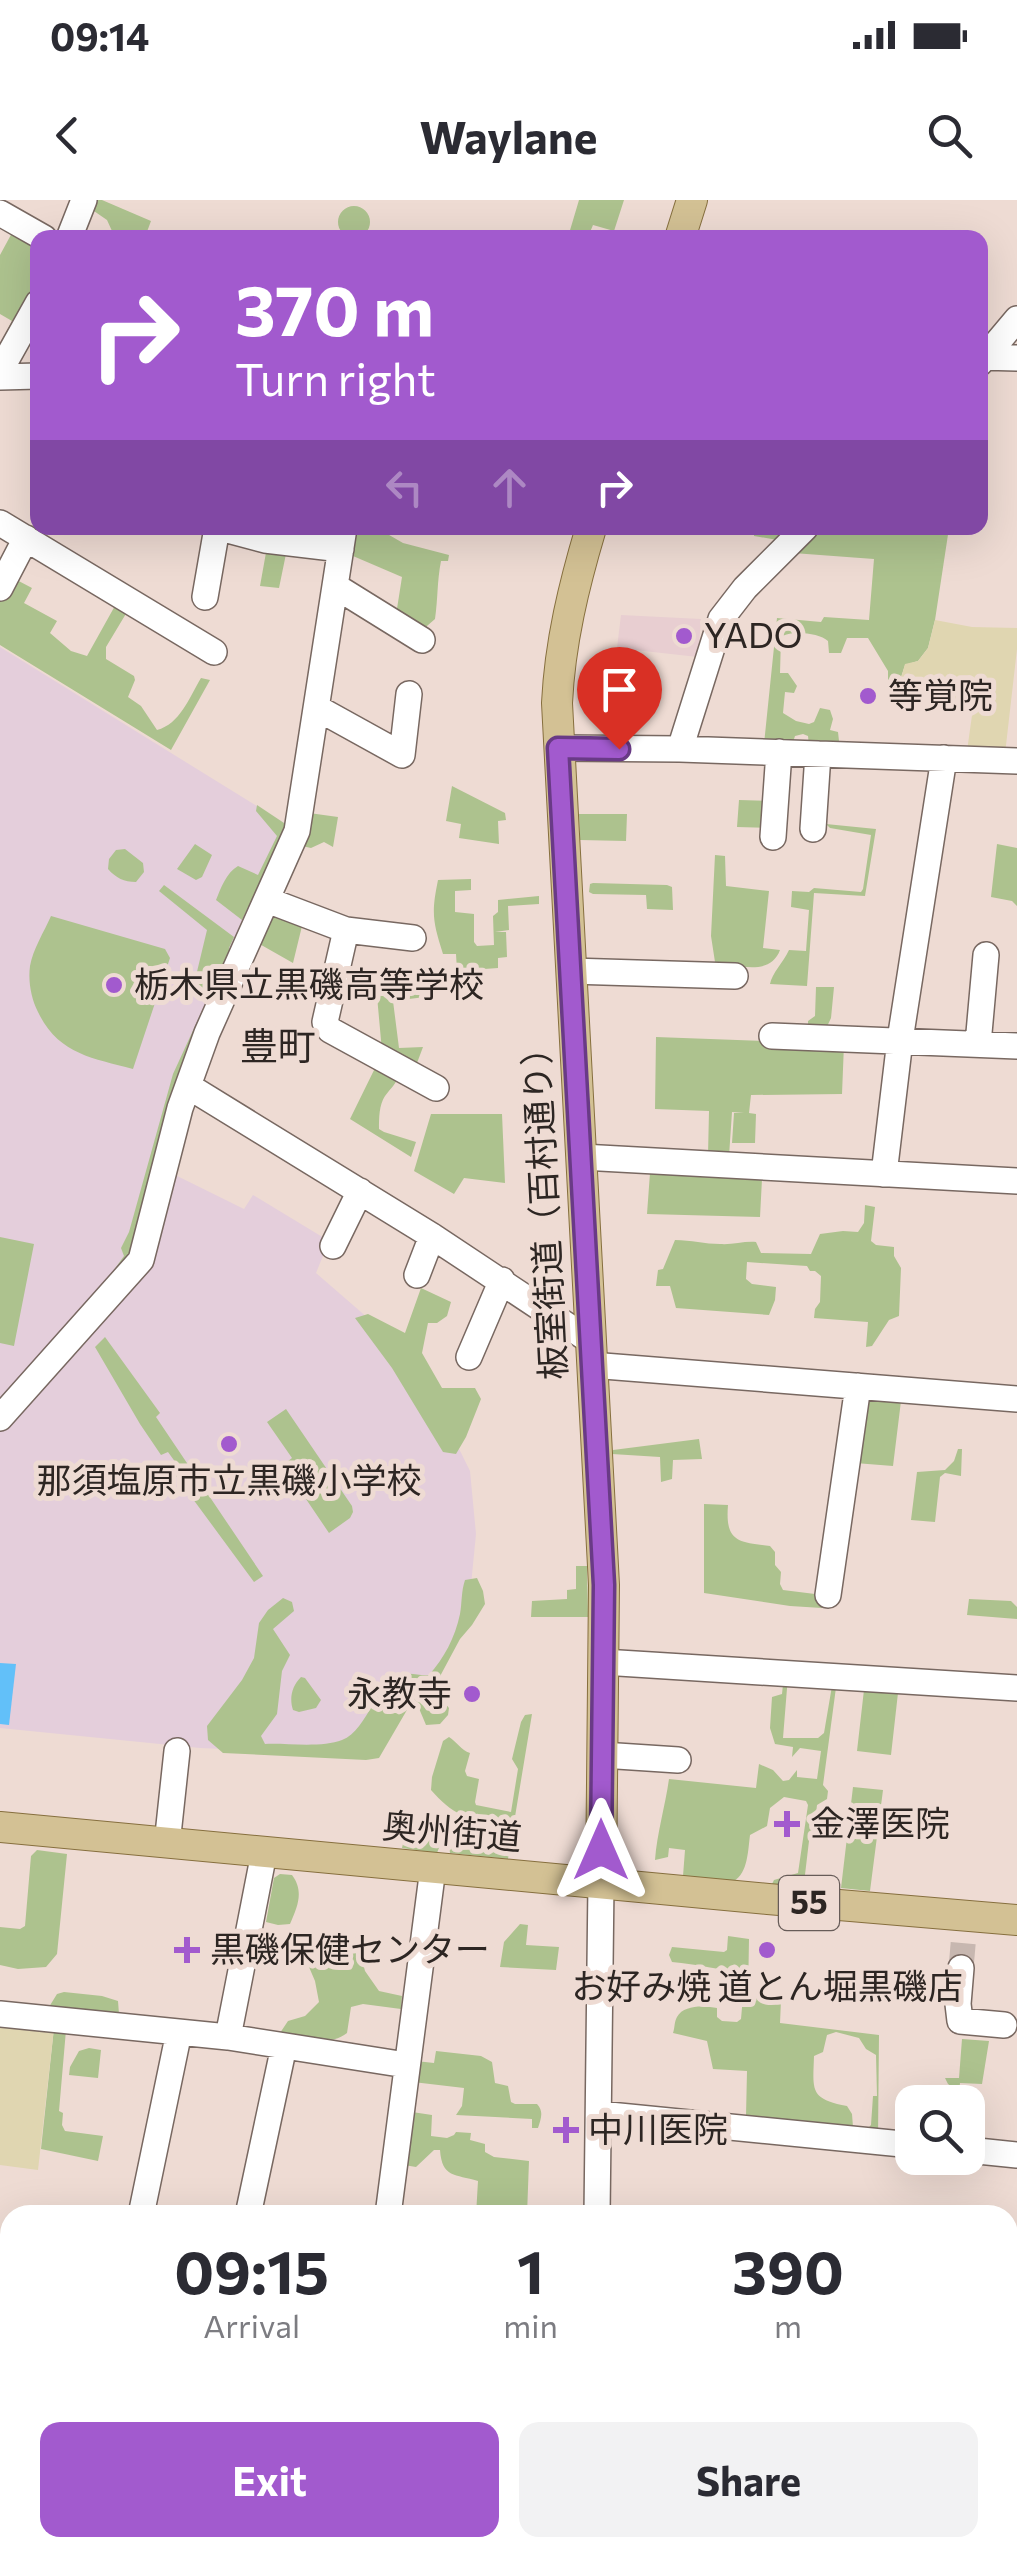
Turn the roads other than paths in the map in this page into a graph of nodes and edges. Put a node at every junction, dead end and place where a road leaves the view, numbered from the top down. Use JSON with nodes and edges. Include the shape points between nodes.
{"nodes":[{"id":1,"x":84,"y":200,"type":"edge"},
{"id":2,"x":692,"y":200,"type":"edge"},
{"id":3,"x":0,"y":212,"type":"edge"},
{"id":4,"x":30,"y":230,"type":"edge"},
{"id":5,"x":72,"y":230,"type":"edge"},
{"id":6,"x":683,"y":230,"type":"edge"},
{"id":7,"x":30,"y":318,"type":"edge"},
{"id":8,"x":1017,"y":320,"type":"edge"},
{"id":9,"x":988,"y":352,"type":"edge"},
{"id":10,"x":1017,"y":358,"type":"edge"},
{"id":11,"x":988,"y":359,"type":"edge"},
{"id":12,"x":0,"y":374,"type":"edge"},
{"id":13,"x":30,"y":376,"type":"edge"},
{"id":14,"x":0,"y":523,"type":"edge"},
{"id":15,"x":218,"y":535,"type":"edge"},
{"id":16,"x":246,"y":535,"type":"edge"},
{"id":17,"x":590,"y":535,"type":"edge"},
{"id":18,"x":798,"y":535,"type":"edge"},
{"id":19,"x":26,"y":538,"type":"junction"},
{"id":20,"x":343,"y":538,"type":"edge"},
{"id":21,"x":336,"y":586,"type":"junction"},
{"id":22,"x":0,"y":588,"type":"edge"},
{"id":23,"x":206,"y":597,"type":"dead end"},
{"id":24,"x":422,"y":640,"type":"dead end"},
{"id":25,"x":214,"y":652,"type":"dead end"},
{"id":26,"x":410,"y":694,"type":"dead end"},
{"id":27,"x":316,"y":708,"type":"junction"},
{"id":28,"x":558,"y":748,"type":"junction"},
{"id":29,"x":680,"y":749,"type":"junction"},
{"id":30,"x":779,"y":752,"type":"junction"},
{"id":31,"x":818,"y":754,"type":"junction"},
{"id":32,"x":944,"y":758,"type":"junction"},
{"id":33,"x":1017,"y":761,"type":"edge"},
{"id":34,"x":813,"y":829,"type":"dead end"},
{"id":35,"x":773,"y":837,"type":"dead end"},
{"id":36,"x":267,"y":900,"type":"junction"},
{"id":37,"x":346,"y":930,"type":"junction"},
{"id":38,"x":413,"y":938,"type":"dead end"},
{"id":39,"x":986,"y":954,"type":"dead end"},
{"id":40,"x":571,"y":970,"type":"junction"},
{"id":41,"x":734,"y":976,"type":"dead end"},
{"id":42,"x":772,"y":1036,"type":"dead end"},
{"id":43,"x":900,"y":1040,"type":"junction"},
{"id":44,"x":978,"y":1044,"type":"junction"},
{"id":45,"x":1017,"y":1046,"type":"edge"},
{"id":46,"x":188,"y":1086,"type":"junction"},
{"id":47,"x":436,"y":1088,"type":"dead end"},
{"id":48,"x":582,"y":1157,"type":"junction"},
{"id":49,"x":884,"y":1174,"type":"junction"},
{"id":50,"x":1017,"y":1181,"type":"edge"},
{"id":51,"x":360,"y":1191,"type":"junction"},
{"id":52,"x":432,"y":1236,"type":"junction"},
{"id":53,"x":333,"y":1246,"type":"dead end"},
{"id":54,"x":417,"y":1276,"type":"dead end"},
{"id":55,"x":502,"y":1280,"type":"junction"},
{"id":56,"x":590,"y":1352,"type":"junction"},
{"id":57,"x":469,"y":1356,"type":"dead end"},
{"id":58,"x":858,"y":1386,"type":"junction"},
{"id":59,"x":1017,"y":1399,"type":"edge"},
{"id":60,"x":0,"y":1418,"type":"edge"},
{"id":61,"x":828,"y":1595,"type":"dead end"},
{"id":62,"x":604,"y":1662,"type":"junction"},
{"id":63,"x":1017,"y":1688,"type":"edge"},
{"id":64,"x":177,"y":1751,"type":"dead end"},
{"id":65,"x":602,"y":1755,"type":"junction"},
{"id":66,"x":678,"y":1760,"type":"dead end"},
{"id":67,"x":0,"y":1826,"type":"edge"},
{"id":68,"x":167,"y":1844,"type":"junction"},
{"id":69,"x":264,"y":1853,"type":"junction"},
{"id":70,"x":433,"y":1868,"type":"junction"},
{"id":71,"x":601,"y":1884,"type":"junction"},
{"id":72,"x":1017,"y":1920,"type":"edge"},
{"id":73,"x":961,"y":1968,"type":"tunnel mouth"},
{"id":74,"x":0,"y":2014,"type":"edge"},
{"id":75,"x":1004,"y":2025,"type":"dead end"},
{"id":76,"x":179,"y":2032,"type":"junction"},
{"id":77,"x":228,"y":2037,"type":"junction"},
{"id":78,"x":284,"y":2046,"type":"junction"},
{"id":79,"x":406,"y":2065,"type":"junction"},
{"id":80,"x":600,"y":2114,"type":"junction"},
{"id":81,"x":895,"y":2143,"type":"edge"},
{"id":82,"x":985,"y":2152,"type":"edge"},
{"id":83,"x":1017,"y":2155,"type":"edge"},
{"id":84,"x":143,"y":2205,"type":"edge"},
{"id":85,"x":250,"y":2205,"type":"edge"},
{"id":86,"x":389,"y":2205,"type":"edge"},
{"id":87,"x":597,"y":2205,"type":"edge"}],
"edges":[{"from":1,"to":5,"type":"street"},
{"from":2,"to":6,"type":"main road"},
{"from":3,"to":4,"type":"street"},
{"from":7,"to":12,"type":"street"},
{"from":8,"to":9,"type":"street"},
{"from":10,"to":11,"type":"street"},
{"from":12,"to":13,"type":"street"},
{"from":14,"to":19,"type":"street"},
{"from":15,"to":23,"type":"street"},
{"from":16,"to":20,"type":"street"},
{"from":17,"to":28,"type":"main road","name":"板室街道（百村通り）","via":[[562,646]]},
{"from":18,"to":29,"type":"street","via":[[721,620]]},
{"from":19,"to":22,"type":"street"},
{"from":19,"to":25,"type":"street"},
{"from":20,"to":21,"type":"street"},
{"from":21,"to":24,"type":"street"},
{"from":21,"to":27,"type":"street"},
{"from":26,"to":27,"type":"street","via":[[402,755]]},
{"from":27,"to":36,"type":"street","via":[[297,831]]},
{"from":28,"to":29,"type":"street"},
{"from":28,"to":40,"type":"main road","name":"板室街道（百村通り）"},
{"from":29,"to":30,"type":"street"},
{"from":30,"to":31,"type":"street"},
{"from":30,"to":35,"type":"street"},
{"from":31,"to":32,"type":"street"},
{"from":31,"to":34,"type":"street"},
{"from":32,"to":33,"type":"street"},
{"from":32,"to":43,"type":"street"},
{"from":36,"to":37,"type":"street"},
{"from":36,"to":46,"type":"street"},
{"from":37,"to":38,"type":"street"},
{"from":37,"to":47,"type":"street","via":[[325,1022]]},
{"from":39,"to":44,"type":"street"},
{"from":40,"to":41,"type":"street"},
{"from":40,"to":48,"type":"main road","name":"板室街道（百村通り）"},
{"from":42,"to":43,"type":"street"},
{"from":43,"to":44,"type":"street"},
{"from":43,"to":49,"type":"street"},
{"from":44,"to":45,"type":"street"},
{"from":46,"to":51,"type":"street"},
{"from":46,"to":60,"type":"street","via":[[141,1260]]},
{"from":48,"to":49,"type":"street"},
{"from":48,"to":56,"type":"main road","name":"板室街道（百村通り）"},
{"from":49,"to":50,"type":"street"},
{"from":51,"to":52,"type":"street"},
{"from":51,"to":53,"type":"street"},
{"from":52,"to":54,"type":"street"},
{"from":52,"to":55,"type":"street"},
{"from":55,"to":56,"type":"street"},
{"from":55,"to":57,"type":"street"},
{"from":56,"to":58,"type":"street"},
{"from":56,"to":62,"type":"main road","name":"板室街道（百村通り）"},
{"from":58,"to":59,"type":"street"},
{"from":58,"to":61,"type":"street"},
{"from":62,"to":63,"type":"street"},
{"from":62,"to":65,"type":"main road","name":"板室街道（百村通り）"},
{"from":64,"to":68,"type":"street"},
{"from":65,"to":66,"type":"street"},
{"from":65,"to":71,"type":"main road","name":"板室街道（百村通り）"},
{"from":67,"to":68,"type":"main road","name":"奥州街道"},
{"from":68,"to":69,"type":"main road","name":"奥州街道"},
{"from":69,"to":70,"type":"main road","name":"奥州街道"},
{"from":69,"to":77,"type":"street"},
{"from":70,"to":71,"type":"main road","name":"奥州街道"},
{"from":70,"to":79,"type":"street"},
{"from":71,"to":72,"type":"main road","name":"奥州街道","number":"55","via":[[966,1925]]},
{"from":71,"to":80,"type":"street"},
{"from":73,"to":75,"type":"street","via":[[960,2021]]},
{"from":74,"to":76,"type":"street"},
{"from":76,"to":77,"type":"street"},
{"from":76,"to":84,"type":"street"},
{"from":77,"to":78,"type":"street"},
{"from":78,"to":79,"type":"street"},
{"from":78,"to":85,"type":"street"},
{"from":79,"to":86,"type":"street"},
{"from":80,"to":81,"type":"street"},
{"from":80,"to":87,"type":"street"},
{"from":82,"to":83,"type":"street"}]}
